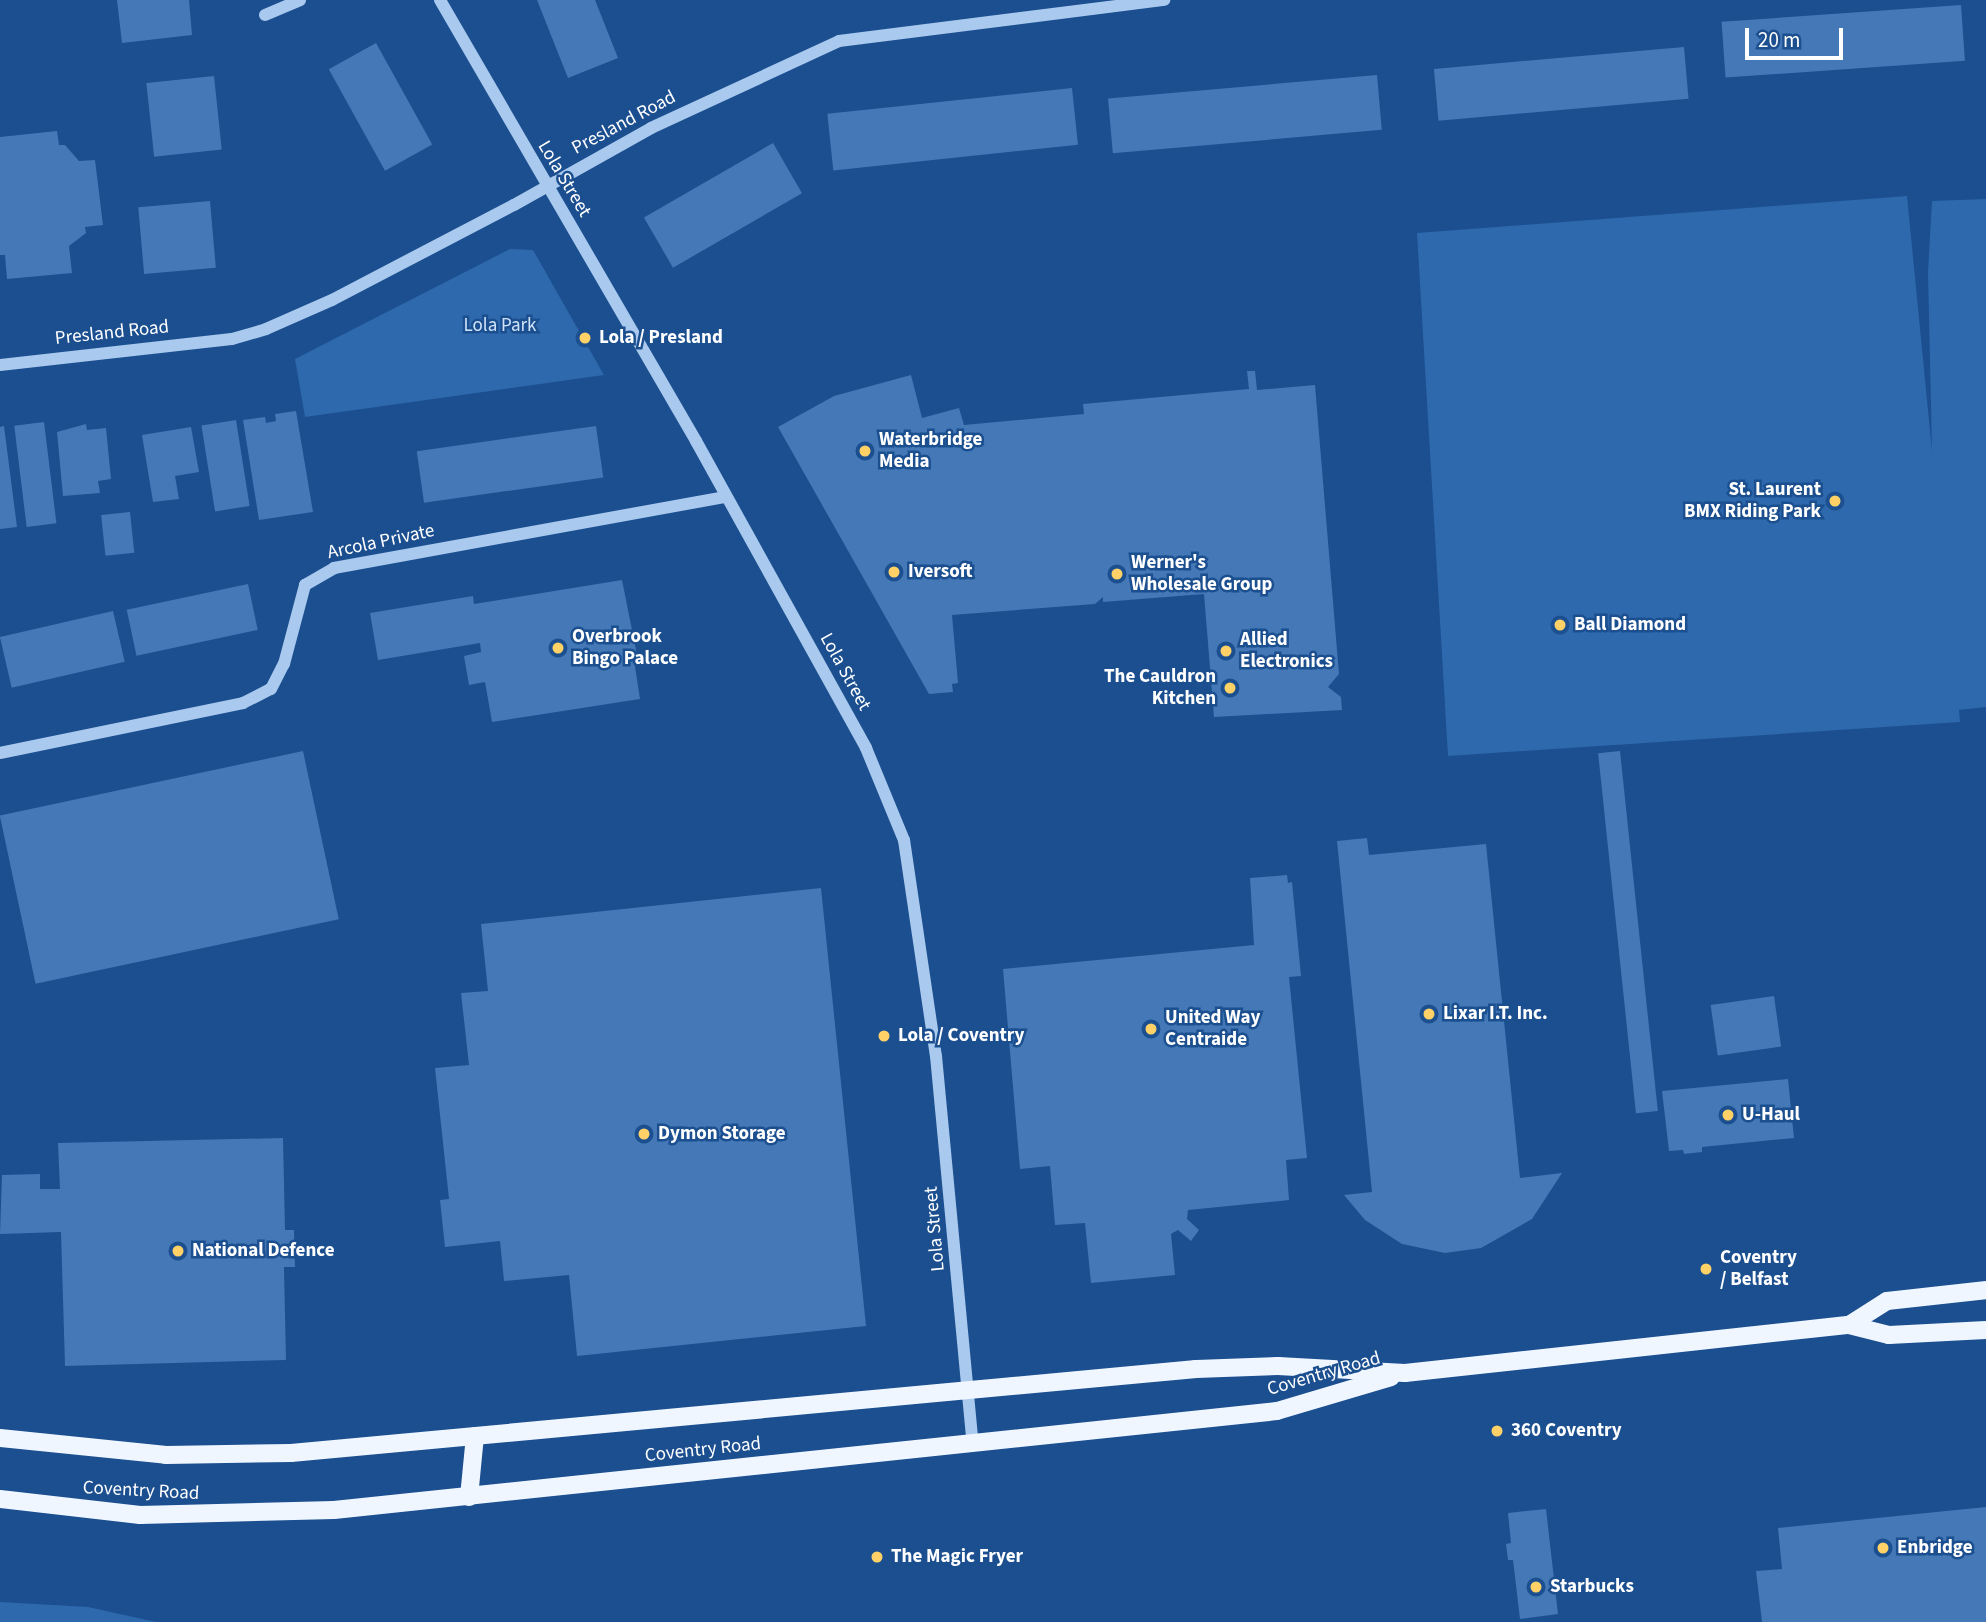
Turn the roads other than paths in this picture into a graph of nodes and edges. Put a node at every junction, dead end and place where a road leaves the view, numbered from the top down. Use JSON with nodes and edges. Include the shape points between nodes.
{"nodes":[{"id":1,"x":300,"y":0,"type":"edge"},
{"id":2,"x":440,"y":0,"type":"edge"},
{"id":3,"x":1164,"y":0,"type":"edge"},
{"id":4,"x":265,"y":15,"type":"dead end"},
{"id":5,"x":547,"y":188,"type":"junction"},
{"id":6,"x":0,"y":365,"type":"edge"},
{"id":7,"x":726,"y":498,"type":"junction"},
{"id":8,"x":0,"y":753,"type":"edge"},
{"id":9,"x":1986,"y":1290,"type":"edge"},
{"id":10,"x":1849,"y":1325,"type":"junction"},
{"id":11,"x":1986,"y":1330,"type":"edge"},
{"id":12,"x":1405,"y":1373,"type":"junction"},
{"id":13,"x":968,"y":1392,"type":"junction"},
{"id":14,"x":475,"y":1436,"type":"junction"},
{"id":15,"x":0,"y":1438,"type":"edge"},
{"id":16,"x":974,"y":1444,"type":"junction"},
{"id":17,"x":469,"y":1497,"type":"junction"},
{"id":18,"x":0,"y":1499,"type":"edge"}],
"edges":[{"from":1,"to":4,"type":"street"},
{"from":2,"to":5,"type":"street","name":"Lola Street"},
{"from":3,"to":5,"type":"street","name":"Presland Road","via":[[839,41],[651,128]]},
{"from":5,"to":6,"type":"street","name":"Presland Road","via":[[332,300],[266,329],[232,339]]},
{"from":5,"to":7,"type":"street","name":"Lola Street"},
{"from":7,"to":8,"type":"street","name":"Arcola Private","via":[[334,568],[305,585],[284,664],[271,689],[243,703]]},
{"from":7,"to":13,"type":"street","name":"Lola Street","via":[[866,748],[904,840],[937,1070]]},
{"from":9,"to":10,"type":"main road","name":"Coventry Road","via":[[1887,1301]]},
{"from":10,"to":11,"type":"main road","name":"Coventry Road","via":[[1889,1335]]},
{"from":10,"to":12,"type":"main road","name":"Coventry Road"},
{"from":12,"to":13,"type":"main road","name":"Coventry Road","via":[[1278,1366],[1196,1369]]},
{"from":12,"to":16,"type":"main road","name":"Coventry Road","via":[[1277,1412],[1068,1430]]},
{"from":13,"to":14,"type":"main road","name":"Coventry Road"},
{"from":13,"to":16,"type":"street","name":"Lola Street"},
{"from":14,"to":15,"type":"main road","name":"Coventry Road","via":[[229,1456],[114,1451]]},
{"from":14,"to":17,"type":"main road"},
{"from":16,"to":17,"type":"main road","name":"Coventry Road"},
{"from":17,"to":18,"type":"main road","name":"Coventry Road","via":[[288,1513],[183,1516]]}]}
